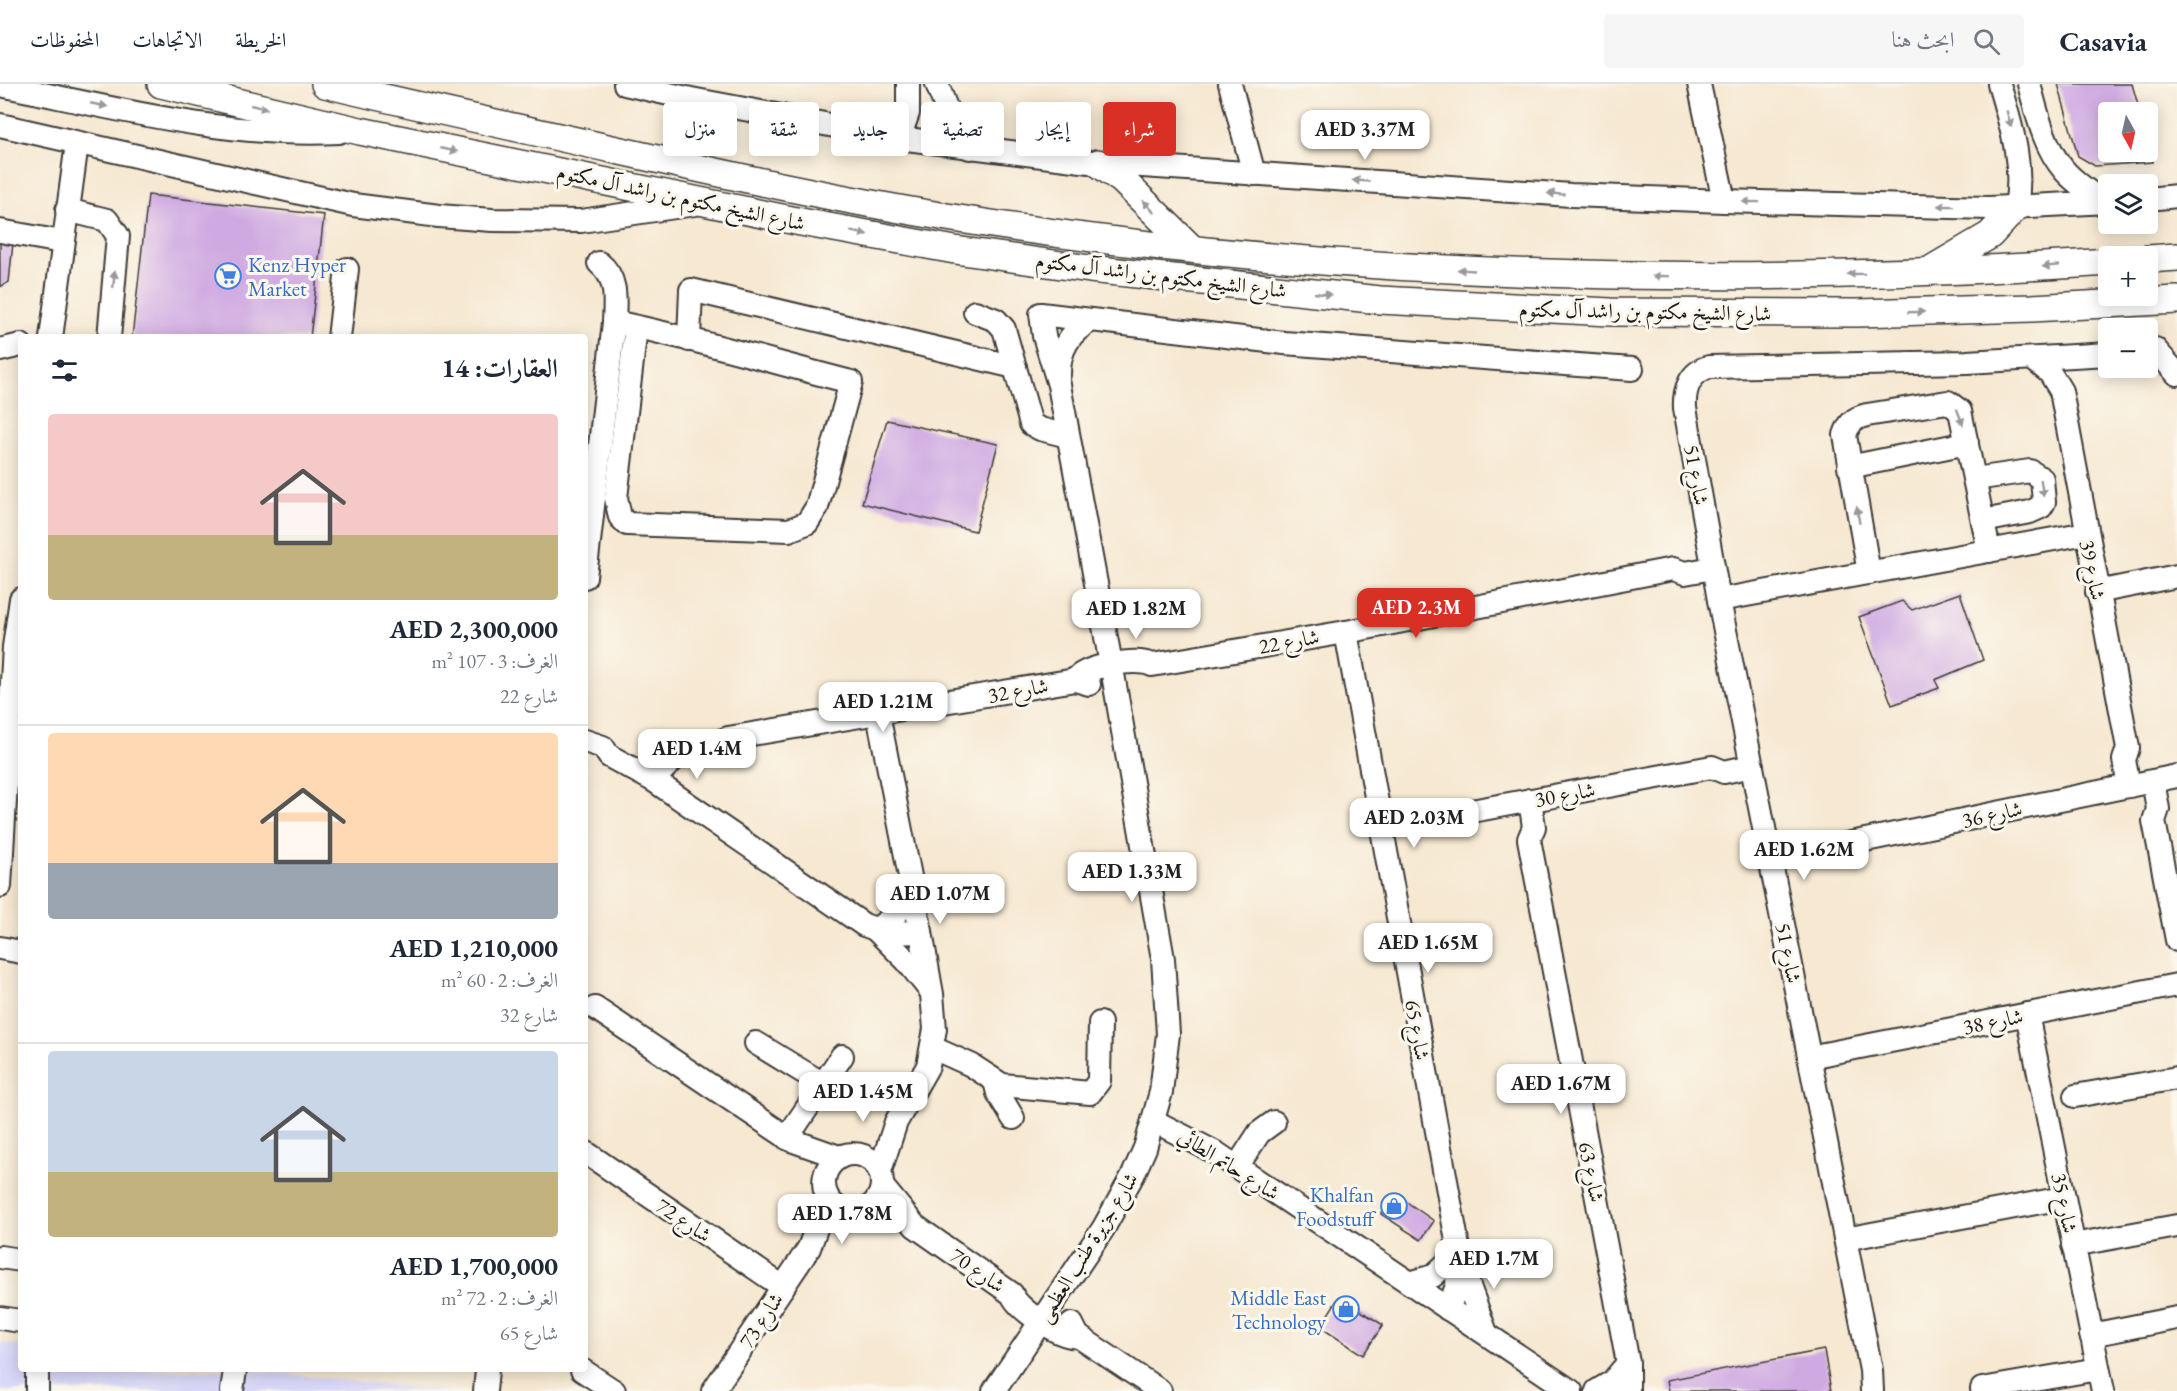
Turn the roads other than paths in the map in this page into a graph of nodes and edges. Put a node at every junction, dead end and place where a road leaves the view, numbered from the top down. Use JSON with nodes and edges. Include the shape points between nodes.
{"nodes":[{"id":1,"x":161,"y":84,"type":"edge"},
{"id":2,"x":625,"y":84,"type":"edge"},
{"id":3,"x":908,"y":84,"type":"edge"},
{"id":4,"x":937,"y":84,"type":"edge"},
{"id":5,"x":1230,"y":84,"type":"edge"},
{"id":6,"x":1699,"y":84,"type":"edge"},
{"id":7,"x":1999,"y":84,"type":"edge"},
{"id":8,"x":2029,"y":84,"type":"edge"},
{"id":9,"x":0,"y":85,"type":"edge"},
{"id":10,"x":336,"y":86,"type":"edge"},
{"id":11,"x":689,"y":92,"type":"edge"},
{"id":12,"x":403,"y":94,"type":"edge"},
{"id":13,"x":908,"y":102,"type":"edge"},
{"id":14,"x":944,"y":102,"type":"edge"},
{"id":15,"x":831,"y":123,"type":"edge"},
{"id":16,"x":0,"y":125,"type":"edge"},
{"id":17,"x":360,"y":131,"type":"junction"},
{"id":18,"x":77,"y":143,"type":"junction"},
{"id":19,"x":2049,"y":147,"type":"junction"},
{"id":20,"x":1004,"y":152,"type":"edge"},
{"id":21,"x":2018,"y":154,"type":"junction"},
{"id":22,"x":1098,"y":163,"type":"junction"},
{"id":23,"x":1254,"y":174,"type":"junction"},
{"id":24,"x":2098,"y":195,"type":"edge"},
{"id":25,"x":2177,"y":196,"type":"edge"},
{"id":26,"x":2158,"y":198,"type":"edge"},
{"id":27,"x":1724,"y":201,"type":"junction"},
{"id":28,"x":705,"y":202,"type":"junction"},
{"id":29,"x":2098,"y":202,"type":"edge"},
{"id":30,"x":2003,"y":207,"type":"junction"},
{"id":31,"x":67,"y":210,"type":"junction"},
{"id":32,"x":0,"y":231,"type":"edge"},
{"id":33,"x":62,"y":242,"type":"junction"},
{"id":34,"x":1191,"y":248,"type":"junction"},
{"id":35,"x":2177,"y":257,"type":"edge"},
{"id":36,"x":2158,"y":258,"type":"edge"},
{"id":37,"x":599,"y":263,"type":"dead end"},
{"id":38,"x":2098,"y":263,"type":"edge"},
{"id":39,"x":347,"y":269,"type":"dead end"},
{"id":40,"x":1927,"y":272,"type":"junction"},
{"id":41,"x":2177,"y":300,"type":"edge"},
{"id":42,"x":975,"y":312,"type":"dead end"},
{"id":43,"x":1090,"y":321,"type":"junction"},
{"id":44,"x":625,"y":324,"type":"junction"},
{"id":45,"x":51,"y":334,"type":"edge"},
{"id":46,"x":109,"y":334,"type":"edge"},
{"id":47,"x":339,"y":334,"type":"edge"},
{"id":48,"x":689,"y":340,"type":"junction"},
{"id":49,"x":2160,"y":349,"type":"edge"},
{"id":50,"x":2098,"y":355,"type":"edge"},
{"id":51,"x":2078,"y":357,"type":"junction"},
{"id":52,"x":2033,"y":359,"type":"junction"},
{"id":53,"x":1015,"y":367,"type":"junction"},
{"id":54,"x":1632,"y":369,"type":"dead end"},
{"id":55,"x":2177,"y":374,"type":"edge"},
{"id":56,"x":1059,"y":385,"type":"junction"},
{"id":57,"x":2061,"y":391,"type":"junction"},
{"id":58,"x":1068,"y":436,"type":"junction"},
{"id":59,"x":1967,"y":443,"type":"junction"},
{"id":60,"x":1849,"y":467,"type":"junction"},
{"id":61,"x":1975,"y":479,"type":"junction"},
{"id":62,"x":1983,"y":521,"type":"junction"},
{"id":63,"x":2086,"y":533,"type":"junction"},
{"id":64,"x":1989,"y":551,"type":"junction"},
{"id":65,"x":588,"y":558,"type":"edge"},
{"id":66,"x":1712,"y":561,"type":"junction"},
{"id":67,"x":1869,"y":573,"type":"junction"},
{"id":68,"x":2177,"y":576,"type":"edge"},
{"id":69,"x":2097,"y":592,"type":"junction"},
{"id":70,"x":1719,"y":600,"type":"junction"},
{"id":71,"x":1346,"y":632,"type":"junction"},
{"id":72,"x":18,"y":656,"type":"edge"},
{"id":73,"x":1113,"y":672,"type":"junction"},
{"id":74,"x":878,"y":714,"type":"junction"},
{"id":75,"x":4,"y":740,"type":"edge"},
{"id":76,"x":588,"y":742,"type":"edge"},
{"id":77,"x":609,"y":756,"type":"junction"},
{"id":78,"x":588,"y":758,"type":"edge"},
{"id":79,"x":1750,"y":759,"type":"junction"},
{"id":80,"x":2177,"y":776,"type":"edge"},
{"id":81,"x":2141,"y":783,"type":"junction"},
{"id":82,"x":659,"y":784,"type":"junction"},
{"id":83,"x":1523,"y":802,"type":"junction"},
{"id":84,"x":1381,"y":828,"type":"junction"},
{"id":85,"x":1771,"y":860,"type":"junction"},
{"id":86,"x":0,"y":886,"type":"edge"},
{"id":87,"x":913,"y":891,"type":"junction"},
{"id":88,"x":876,"y":930,"type":"junction"},
{"id":89,"x":921,"y":932,"type":"junction"},
{"id":90,"x":2177,"y":940,"type":"edge"},
{"id":91,"x":0,"y":948,"type":"edge"},
{"id":92,"x":18,"y":951,"type":"edge"},
{"id":93,"x":0,"y":964,"type":"edge"},
{"id":94,"x":18,"y":966,"type":"edge"},
{"id":95,"x":2177,"y":985,"type":"edge"},
{"id":96,"x":932,"y":994,"type":"junction"},
{"id":97,"x":596,"y":1008,"type":"dead end"},
{"id":98,"x":2027,"y":1014,"type":"junction"},
{"id":99,"x":1100,"y":1023,"type":"dead end"},
{"id":100,"x":756,"y":1043,"type":"dead end"},
{"id":101,"x":933,"y":1048,"type":"junction"},
{"id":102,"x":842,"y":1056,"type":"dead end"},
{"id":103,"x":1809,"y":1057,"type":"junction"},
{"id":104,"x":2177,"y":1078,"type":"edge"},
{"id":105,"x":995,"y":1082,"type":"junction"},
{"id":106,"x":823,"y":1084,"type":"junction"},
{"id":107,"x":2075,"y":1096,"type":"dead end"},
{"id":108,"x":1013,"y":1118,"type":"dead end"},
{"id":109,"x":1154,"y":1121,"type":"junction"},
{"id":110,"x":896,"y":1122,"type":"junction"},
{"id":111,"x":1274,"y":1122,"type":"dead end"},
{"id":112,"x":789,"y":1139,"type":"junction"},
{"id":113,"x":588,"y":1154,"type":"edge"},
{"id":114,"x":846,"y":1156,"type":"junction"},
{"id":115,"x":1237,"y":1167,"type":"junction"},
{"id":116,"x":881,"y":1178,"type":"junction"},
{"id":117,"x":825,"y":1190,"type":"junction"},
{"id":118,"x":2063,"y":1198,"type":"junction"},
{"id":119,"x":858,"y":1211,"type":"junction"},
{"id":120,"x":915,"y":1226,"type":"junction"},
{"id":121,"x":2177,"y":1226,"type":"edge"},
{"id":122,"x":1845,"y":1239,"type":"junction"},
{"id":123,"x":2073,"y":1245,"type":"junction"},
{"id":124,"x":809,"y":1248,"type":"junction"},
{"id":125,"x":0,"y":1257,"type":"edge"},
{"id":126,"x":1459,"y":1257,"type":"junction"},
{"id":127,"x":18,"y":1260,"type":"edge"},
{"id":128,"x":1410,"y":1283,"type":"junction"},
{"id":129,"x":783,"y":1287,"type":"junction"},
{"id":130,"x":1448,"y":1309,"type":"junction"},
{"id":131,"x":1045,"y":1315,"type":"junction"},
{"id":132,"x":0,"y":1318,"type":"edge"},
{"id":133,"x":2177,"y":1318,"type":"edge"},
{"id":134,"x":18,"y":1320,"type":"edge"},
{"id":135,"x":1486,"y":1333,"type":"junction"},
{"id":136,"x":2091,"y":1335,"type":"junction"},
{"id":137,"x":38,"y":1372,"type":"edge"},
{"id":138,"x":235,"y":1372,"type":"edge"},
{"id":139,"x":487,"y":1372,"type":"edge"},
{"id":140,"x":585,"y":1372,"type":"edge"},
{"id":141,"x":1630,"y":1380,"type":"edge"},
{"id":142,"x":2101,"y":1380,"type":"edge"},
{"id":143,"x":1982,"y":1389,"type":"dead end"},
{"id":144,"x":37,"y":1391,"type":"edge"},
{"id":145,"x":232,"y":1391,"type":"edge"},
{"id":146,"x":485,"y":1391,"type":"edge"},
{"id":147,"x":614,"y":1391,"type":"edge"},
{"id":148,"x":713,"y":1391,"type":"edge"},
{"id":149,"x":994,"y":1391,"type":"edge"},
{"id":150,"x":1160,"y":1391,"type":"edge"},
{"id":151,"x":1571,"y":1391,"type":"edge"},
{"id":152,"x":1597,"y":1391,"type":"edge"},
{"id":153,"x":1872,"y":1391,"type":"edge"}],
"edges":[{"from":1,"to":17,"type":"main road","name":"شارع الشيخ مكتوم بن راشد آل مكتوم","one_way":true},
{"from":2,"to":11,"type":"street"},
{"from":3,"to":13,"type":"street"},
{"from":4,"to":14,"type":"street"},
{"from":5,"to":23,"type":"street"},
{"from":6,"to":27,"type":"street"},
{"from":7,"to":21,"type":"street","one_way":true},
{"from":8,"to":19,"type":"street"},
{"from":9,"to":17,"type":"street","one_way":true,"via":[[224,126],[287,132]]},
{"from":10,"to":12,"type":"main road","name":"شارع الشيخ مكتوم بن راشد آل مكتوم"},
{"from":11,"to":15,"type":"street"},
{"from":12,"to":34,"type":"main road","name":"شارع الشيخ مكتوم بن راشد آل مكتوم","via":[[864,202],[956,218]]},
{"from":16,"to":18,"type":"street"},
{"from":17,"to":28,"type":"main road","name":"شارع الشيخ مكتوم بن راشد آل مكتوم","one_way":true},
{"from":18,"to":28,"type":"street","via":[[353,205],[439,216],[581,221]]},
{"from":18,"to":31,"type":"street"},
{"from":19,"to":21,"type":"street","via":[[2036,160],[2026,160]]},
{"from":19,"to":24,"type":"street","via":[[2065,171]]},
{"from":20,"to":22,"type":"street"},
{"from":21,"to":30,"type":"street","via":[[2019,188]]},
{"from":22,"to":23,"type":"street"},
{"from":34,"to":22,"type":"main road","one_way":true,"via":[[1122,180]]},
{"from":27,"to":23,"type":"street","one_way":true},
{"from":25,"to":26,"type":"street"},
{"from":30,"to":27,"type":"street","one_way":true},
{"from":28,"to":41,"type":"main road","name":"شارع الشيخ مكتوم بن راشد آل مكتوم","one_way":true,"via":[[955,250],[1090,270],[1391,300],[1698,314],[1974,310]]},
{"from":29,"to":30,"type":"street"},
{"from":30,"to":40,"type":"main road","via":[[1990,235]]},
{"from":31,"to":33,"type":"street"},
{"from":46,"to":31,"type":"street","one_way":true,"via":[[118,236],[107,220]]},
{"from":32,"to":33,"type":"street"},
{"from":33,"to":45,"type":"street"},
{"from":40,"to":34,"type":"main road","name":"شارع الشيخ مكتوم بن راشد آل مكتوم","one_way":true,"via":[[1696,276],[1540,273]]},
{"from":35,"to":36,"type":"main road"},
{"from":37,"to":44,"type":"street","via":[[613,281]]},
{"from":38,"to":40,"type":"main road","name":"شارع الشيخ مكتوم بن راشد آل مكتوم","one_way":true},
{"from":39,"to":47,"type":"street"},
{"from":42,"to":53,"type":"street","via":[[996,320],[1004,329]]},
{"from":43,"to":54,"type":"street","via":[[1284,343]]},
{"from":43,"to":56,"type":"street","name":"شارع جزيرة طنب العظمى","via":[[1071,335],[1065,345]]},
{"from":43,"to":56,"type":"street","name":"شارع جزيرة طنب العظمى","via":[[1041,314]]},
{"from":44,"to":48,"type":"street"},
{"from":44,"to":48,"type":"street","via":[[616,498],[620,517],[627,524],[669,527],[771,530],[802,526],[818,507],[851,382]]},
{"from":44,"to":65,"type":"street"},
{"from":48,"to":53,"type":"street","via":[[691,290]]},
{"from":49,"to":55,"type":"street"},
{"from":50,"to":51,"type":"street"},
{"from":51,"to":52,"type":"street"},
{"from":51,"to":57,"type":"street","via":[[2066,372]]},
{"from":52,"to":57,"type":"street","name":"شارع 39","via":[[2050,373]]},
{"from":52,"to":66,"type":"street","name":"شارع 51","via":[[1714,367],[1695,374],[1686,392],[1685,408]]},
{"from":53,"to":58,"type":"street","via":[[1031,424]]},
{"from":56,"to":58,"type":"street","name":"شارع جزيرة طنب العظمى"},
{"from":57,"to":63,"type":"street","name":"شارع 39"},
{"from":58,"to":73,"type":"street","name":"شارع جزيرة طنب العظمى"},
{"from":59,"to":60,"type":"street"},
{"from":60,"to":59,"type":"street","one_way":true,"via":[[1845,435],[1849,425],[1867,415],[1948,402],[1960,411]]},
{"from":59,"to":61,"type":"street"},
{"from":67,"to":60,"type":"street","one_way":true},
{"from":61,"to":62,"type":"street"},
{"from":61,"to":62,"type":"street","one_way":true,"via":[[2030,471],[2042,479],[2043,502],[2036,510]]},
{"from":62,"to":64,"type":"street"},
{"from":63,"to":64,"type":"street"},
{"from":63,"to":69,"type":"street","name":"شارع 39"},
{"from":64,"to":67,"type":"street"},
{"from":66,"to":70,"type":"street","name":"شارع 51"},
{"from":66,"to":71,"type":"street","name":"شارع 22","via":[[1685,573],[1673,569]]},
{"from":67,"to":70,"type":"street"},
{"from":68,"to":69,"type":"street"},
{"from":69,"to":81,"type":"street","name":"شارع 39","via":[[2128,748],[2137,756]]},
{"from":70,"to":79,"type":"street","name":"شارع 51"},
{"from":71,"to":73,"type":"street","name":"شارع 22","via":[[1152,665],[1140,660]]},
{"from":71,"to":84,"type":"street","name":"شارع 65"},
{"from":72,"to":75,"type":"street"},
{"from":73,"to":74,"type":"street","name":"شارع 32","via":[[1083,671],[1076,680]]},
{"from":73,"to":109,"type":"street","name":"شارع جزيرة طنب العظمى","via":[[1166,984],[1165,1063]]},
{"from":74,"to":82,"type":"street","name":"شارع 32","via":[[728,738],[680,758],[679,771]]},
{"from":74,"to":87,"type":"street"},
{"from":75,"to":86,"type":"street"},
{"from":76,"to":77,"type":"street","via":[[603,747]]},
{"from":77,"to":78,"type":"street","via":[[600,761]]},
{"from":77,"to":82,"type":"street"},
{"from":79,"to":83,"type":"street","name":"شارع 30","via":[[1724,772],[1712,767]]},
{"from":79,"to":85,"type":"street","name":"شارع 51"},
{"from":80,"to":81,"type":"street","name":"شارع 36"},
{"from":81,"to":85,"type":"street","name":"شارع 36","via":[[1807,852],[1799,861]]},
{"from":81,"to":90,"type":"street","name":"شارع 39","via":[[2158,809],[2154,821]]},
{"from":82,"to":88,"type":"street","via":[[850,917]]},
{"from":83,"to":84,"type":"street","name":"شارع 30","via":[[1418,821],[1409,830]]},
{"from":83,"to":141,"type":"street","name":"شارع 63","via":[[1521,830],[1529,839]]},
{"from":84,"to":126,"type":"street","name":"شارع 65"},
{"from":85,"to":103,"type":"street","name":"شارع 51"},
{"from":87,"to":88,"type":"street","via":[[897,913]]},
{"from":87,"to":89,"type":"street"},
{"from":88,"to":89,"type":"street","via":[[898,934]]},
{"from":88,"to":96,"type":"street"},
{"from":89,"to":96,"type":"street"},
{"from":91,"to":92,"type":"street"},
{"from":93,"to":94,"type":"street"},
{"from":95,"to":98,"type":"street","name":"شارع 38"},
{"from":96,"to":101,"type":"street"},
{"from":97,"to":112,"type":"street"},
{"from":98,"to":103,"type":"street","name":"شارع 38"},
{"from":98,"to":118,"type":"street","name":"شارع 35"},
{"from":99,"to":105,"type":"street","via":[[1099,1082],[1094,1090],[1085,1093]]},
{"from":100,"to":106,"type":"street"},
{"from":101,"to":105,"type":"street","via":[[971,1065]]},
{"from":101,"to":110,"type":"street","via":[[921,1083]]},
{"from":102,"to":106,"type":"street"},
{"from":103,"to":122,"type":"street","name":"شارع 51"},
{"from":104,"to":107,"type":"street"},
{"from":105,"to":108,"type":"street"},
{"from":106,"to":112,"type":"street"},
{"from":109,"to":115,"type":"street","name":"شارع حاتم الطائي","via":[[1193,1139]]},
{"from":109,"to":131,"type":"street","name":"شارع جزيرة طنب العظمى","via":[[1119,1203]]},
{"from":110,"to":114,"type":"street"},
{"from":110,"to":116,"type":"street"},
{"from":111,"to":115,"type":"street","via":[[1259,1132]]},
{"from":112,"to":114,"type":"street"},
{"from":112,"to":117,"type":"street"},
{"from":113,"to":129,"type":"street","name":"شارع 72"},
{"from":114,"to":116,"type":"street","via":[[869,1159]]},
{"from":114,"to":117,"type":"street","via":[[825,1172]]},
{"from":115,"to":128,"type":"street","name":"شارع حاتم الطائي"},
{"from":116,"to":119,"type":"street","via":[[877,1200]]},
{"from":116,"to":120,"type":"street","name":"شارع 70"},
{"from":117,"to":119,"type":"street","via":[[841,1210]]},
{"from":117,"to":124,"type":"street","name":"شارع 73"},
{"from":118,"to":122,"type":"street"},
{"from":118,"to":123,"type":"street","name":"شارع 35"},
{"from":119,"to":120,"type":"street","name":"شارع 70"},
{"from":119,"to":124,"type":"street","name":"شارع 73"},
{"from":120,"to":131,"type":"street","name":"شارع 70","via":[[1012,1294],[1024,1293]]},
{"from":121,"to":123,"type":"street"},
{"from":122,"to":153,"type":"street","name":"شارع 51"},
{"from":123,"to":136,"type":"street","name":"شارع 35"},
{"from":124,"to":129,"type":"street","name":"شارع 73"},
{"from":125,"to":127,"type":"street"},
{"from":126,"to":128,"type":"street"},
{"from":126,"to":130,"type":"street","name":"شارع 65","via":[[1457,1286]]},
{"from":126,"to":135,"type":"street","name":"شارع 65"},
{"from":128,"to":130,"type":"street","name":"شارع حاتم الطائي"},
{"from":129,"to":148,"type":"street","name":"شارع 73"},
{"from":130,"to":135,"type":"street","name":"شارع حاتم الطائي"},
{"from":131,"to":149,"type":"street","name":"شارع جزيرة طنب العظمى"},
{"from":131,"to":150,"type":"street","name":"شارع 70","via":[[1072,1324],[1078,1336]]},
{"from":132,"to":134,"type":"street"},
{"from":133,"to":136,"type":"street"},
{"from":135,"to":151,"type":"street","name":"شارع حاتم الطائي"},
{"from":136,"to":142,"type":"street","name":"شارع 35"},
{"from":137,"to":144,"type":"street"},
{"from":138,"to":145,"type":"street"},
{"from":139,"to":146,"type":"street"},
{"from":140,"to":147,"type":"street"},
{"from":141,"to":152,"type":"street","name":"شارع 63","via":[[1612,1382]]},
{"from":142,"to":143,"type":"street"}]}
